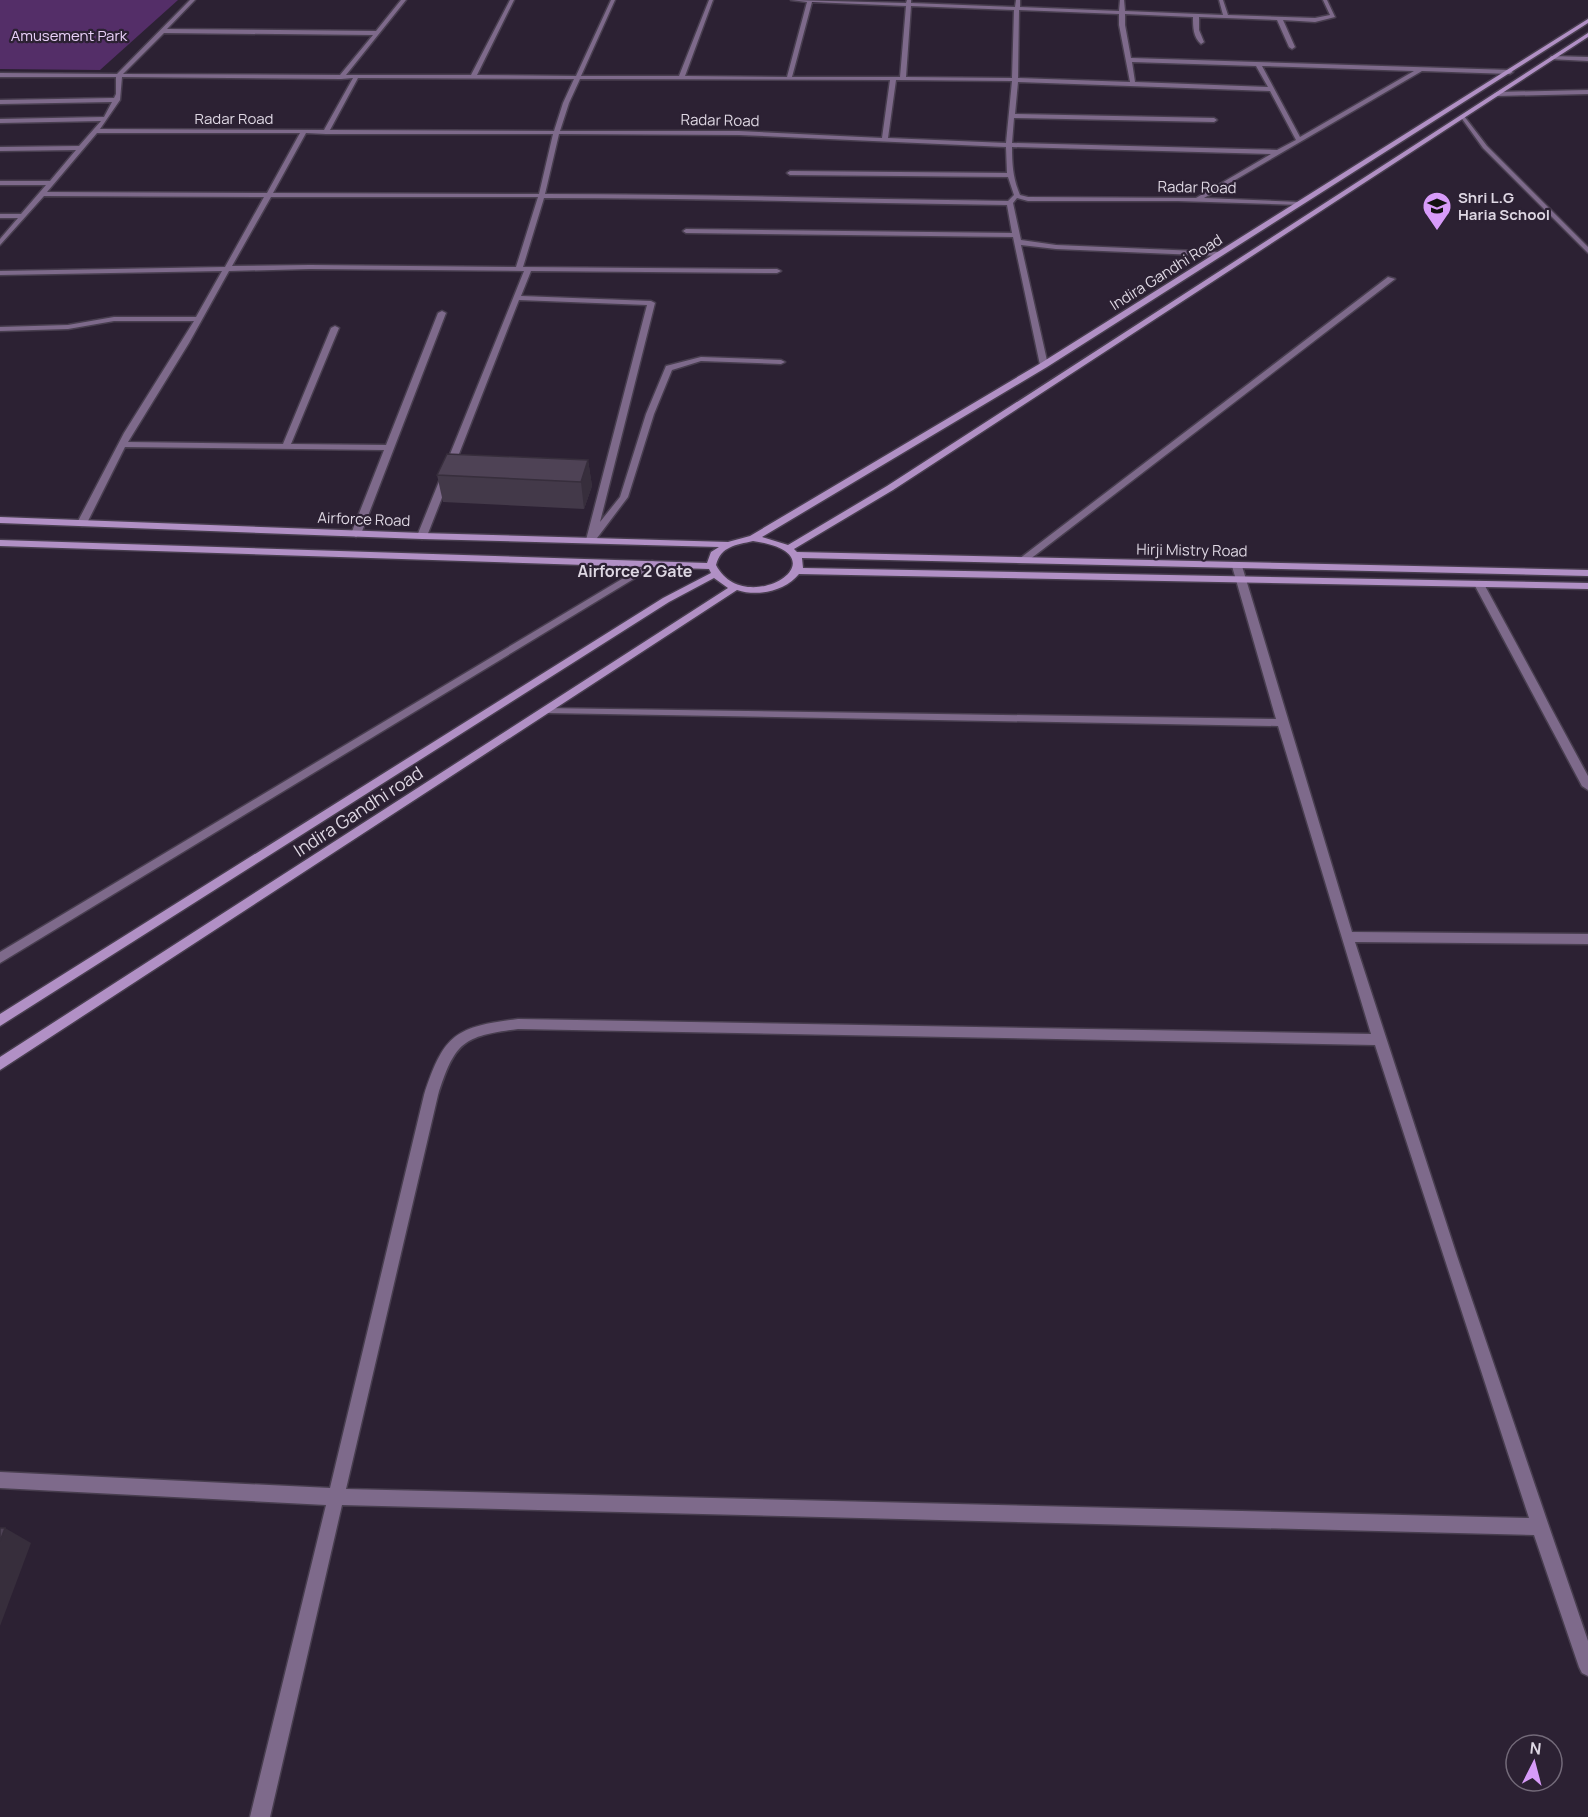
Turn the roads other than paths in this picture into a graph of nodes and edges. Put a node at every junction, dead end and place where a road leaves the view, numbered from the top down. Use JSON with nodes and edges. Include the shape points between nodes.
{"nodes":[{"id":1,"x":193,"y":0,"type":"edge"},
{"id":2,"x":404,"y":0,"type":"edge"},
{"id":3,"x":512,"y":0,"type":"edge"},
{"id":4,"x":613,"y":0,"type":"edge"},
{"id":5,"x":711,"y":0,"type":"edge"},
{"id":6,"x":793,"y":0,"type":"edge"},
{"id":7,"x":810,"y":0,"type":"edge"},
{"id":8,"x":1018,"y":0,"type":"edge"},
{"id":9,"x":1122,"y":0,"type":"edge"},
{"id":10,"x":1221,"y":0,"type":"edge"},
{"id":11,"x":1325,"y":0,"type":"edge"},
{"id":12,"x":909,"y":2,"type":"edge"},
{"id":13,"x":1017,"y":8,"type":"junction"},
{"id":14,"x":1121,"y":12,"type":"junction"},
{"id":15,"x":1196,"y":14,"type":"junction"},
{"id":16,"x":1226,"y":16,"type":"junction"},
{"id":17,"x":1279,"y":18,"type":"junction"},
{"id":18,"x":1588,"y":21,"type":"edge"},
{"id":19,"x":162,"y":31,"type":"junction"},
{"id":20,"x":376,"y":33,"type":"junction"},
{"id":21,"x":1588,"y":35,"type":"edge"},
{"id":22,"x":1201,"y":42,"type":"dead end"},
{"id":23,"x":1292,"y":47,"type":"dead end"},
{"id":24,"x":1531,"y":57,"type":"junction"},
{"id":25,"x":1551,"y":58,"type":"junction"},
{"id":26,"x":1129,"y":60,"type":"junction"},
{"id":27,"x":1588,"y":62,"type":"edge"},
{"id":28,"x":1258,"y":64,"type":"junction"},
{"id":29,"x":1421,"y":69,"type":"junction"},
{"id":30,"x":1510,"y":72,"type":"junction"},
{"id":31,"x":0,"y":75,"type":"edge"},
{"id":32,"x":119,"y":75,"type":"junction"},
{"id":33,"x":341,"y":76,"type":"junction"},
{"id":34,"x":356,"y":77,"type":"junction"},
{"id":35,"x":473,"y":77,"type":"junction"},
{"id":36,"x":579,"y":77,"type":"junction"},
{"id":37,"x":681,"y":78,"type":"junction"},
{"id":38,"x":789,"y":79,"type":"junction"},
{"id":39,"x":893,"y":80,"type":"junction"},
{"id":40,"x":903,"y":80,"type":"junction"},
{"id":41,"x":1016,"y":80,"type":"junction"},
{"id":42,"x":1133,"y":84,"type":"junction"},
{"id":43,"x":1271,"y":89,"type":"junction"},
{"id":44,"x":1588,"y":92,"type":"edge"},
{"id":45,"x":1497,"y":94,"type":"junction"},
{"id":46,"x":1473,"y":95,"type":"junction"},
{"id":47,"x":117,"y":100,"type":"junction"},
{"id":48,"x":0,"y":102,"type":"edge"},
{"id":49,"x":1443,"y":113,"type":"junction"},
{"id":50,"x":1012,"y":116,"type":"junction"},
{"id":51,"x":1462,"y":117,"type":"junction"},
{"id":52,"x":106,"y":119,"type":"junction"},
{"id":53,"x":1214,"y":120,"type":"dead end"},
{"id":54,"x":0,"y":121,"type":"edge"},
{"id":55,"x":96,"y":131,"type":"junction"},
{"id":56,"x":304,"y":132,"type":"junction"},
{"id":57,"x":326,"y":132,"type":"junction"},
{"id":58,"x":557,"y":132,"type":"junction"},
{"id":59,"x":885,"y":139,"type":"junction"},
{"id":60,"x":1299,"y":140,"type":"junction"},
{"id":61,"x":1009,"y":145,"type":"junction"},
{"id":62,"x":82,"y":148,"type":"junction"},
{"id":63,"x":0,"y":149,"type":"edge"},
{"id":64,"x":1279,"y":152,"type":"junction"},
{"id":65,"x":790,"y":174,"type":"dead end"},
{"id":66,"x":1009,"y":175,"type":"junction"},
{"id":67,"x":0,"y":183,"type":"edge"},
{"id":68,"x":52,"y":183,"type":"junction"},
{"id":69,"x":43,"y":194,"type":"junction"},
{"id":70,"x":269,"y":194,"type":"junction"},
{"id":71,"x":541,"y":196,"type":"junction"},
{"id":72,"x":1017,"y":196,"type":"junction"},
{"id":73,"x":1197,"y":200,"type":"junction"},
{"id":74,"x":1010,"y":202,"type":"junction"},
{"id":75,"x":1299,"y":204,"type":"junction"},
{"id":76,"x":0,"y":216,"type":"edge"},
{"id":77,"x":24,"y":216,"type":"junction"},
{"id":78,"x":686,"y":231,"type":"dead end"},
{"id":79,"x":1017,"y":238,"type":"junction"},
{"id":80,"x":0,"y":243,"type":"edge"},
{"id":81,"x":1588,"y":251,"type":"edge"},
{"id":82,"x":1220,"y":254,"type":"junction"},
{"id":83,"x":226,"y":270,"type":"junction"},
{"id":84,"x":523,"y":271,"type":"junction"},
{"id":85,"x":777,"y":271,"type":"dead end"},
{"id":86,"x":0,"y":273,"type":"edge"},
{"id":87,"x":1391,"y":279,"type":"dead end"},
{"id":88,"x":516,"y":298,"type":"junction"},
{"id":89,"x":442,"y":313,"type":"dead end"},
{"id":90,"x":199,"y":319,"type":"junction"},
{"id":91,"x":335,"y":328,"type":"dead end"},
{"id":92,"x":0,"y":329,"type":"edge"},
{"id":93,"x":781,"y":362,"type":"dead end"},
{"id":94,"x":1044,"y":365,"type":"junction"},
{"id":95,"x":123,"y":444,"type":"junction"},
{"id":96,"x":286,"y":446,"type":"junction"},
{"id":97,"x":389,"y":448,"type":"junction"},
{"id":98,"x":0,"y":520,"type":"edge"},
{"id":99,"x":82,"y":523,"type":"junction"},
{"id":100,"x":356,"y":534,"type":"junction"},
{"id":101,"x":422,"y":536,"type":"junction"},
{"id":102,"x":753,"y":538,"type":"junction"},
{"id":103,"x":591,"y":540,"type":"junction"},
{"id":104,"x":0,"y":543,"type":"edge"},
{"id":105,"x":727,"y":544,"type":"junction"},
{"id":106,"x":792,"y":551,"type":"junction"},
{"id":107,"x":1022,"y":561,"type":"junction"},
{"id":108,"x":652,"y":564,"type":"junction"},
{"id":109,"x":1237,"y":566,"type":"junction"},
{"id":110,"x":712,"y":571,"type":"junction"},
{"id":111,"x":796,"y":571,"type":"junction"},
{"id":112,"x":1588,"y":573,"type":"edge"},
{"id":113,"x":1241,"y":581,"type":"junction"},
{"id":114,"x":1479,"y":584,"type":"junction"},
{"id":115,"x":1588,"y":586,"type":"edge"},
{"id":116,"x":735,"y":588,"type":"junction"},
{"id":117,"x":547,"y":710,"type":"junction"},
{"id":118,"x":1282,"y":723,"type":"junction"},
{"id":119,"x":1588,"y":786,"type":"edge"},
{"id":120,"x":1348,"y":937,"type":"junction"},
{"id":121,"x":1588,"y":939,"type":"edge"},
{"id":122,"x":0,"y":958,"type":"edge"},
{"id":123,"x":0,"y":1021,"type":"edge"},
{"id":124,"x":1381,"y":1040,"type":"junction"},
{"id":125,"x":0,"y":1064,"type":"edge"},
{"id":126,"x":0,"y":1480,"type":"edge"},
{"id":127,"x":336,"y":1497,"type":"junction"},
{"id":128,"x":1540,"y":1527,"type":"junction"},
{"id":129,"x":1588,"y":1667,"type":"edge"},
{"id":130,"x":260,"y":1817,"type":"edge"}],
"edges":[{"from":1,"to":19,"type":"street"},
{"from":2,"to":20,"type":"street"},
{"from":3,"to":35,"type":"street"},
{"from":4,"to":36,"type":"street"},
{"from":5,"to":37,"type":"street"},
{"from":6,"to":7,"type":"street"},
{"from":7,"to":12,"type":"street"},
{"from":7,"to":38,"type":"street"},
{"from":8,"to":13,"type":"street"},
{"from":9,"to":14,"type":"street"},
{"from":10,"to":16,"type":"street"},
{"from":11,"to":17,"type":"street","via":[[1333,16],[1326,20]]},
{"from":12,"to":13,"type":"street"},
{"from":12,"to":40,"type":"street"},
{"from":13,"to":14,"type":"street"},
{"from":13,"to":41,"type":"street"},
{"from":14,"to":15,"type":"street"},
{"from":14,"to":26,"type":"street"},
{"from":15,"to":16,"type":"street"},
{"from":15,"to":22,"type":"street"},
{"from":16,"to":17,"type":"street"},
{"from":17,"to":23,"type":"street"},
{"from":18,"to":24,"type":"main road","name":"Indira Gandhi Road"},
{"from":19,"to":20,"type":"street"},
{"from":19,"to":32,"type":"street"},
{"from":20,"to":33,"type":"street"},
{"from":21,"to":25,"type":"main road","name":"Indira Gandhi Road"},
{"from":24,"to":25,"type":"main road"},
{"from":24,"to":30,"type":"main road","name":"Indira Gandhi Road"},
{"from":25,"to":27,"type":"street"},
{"from":25,"to":45,"type":"main road","name":"Indira Gandhi Road"},
{"from":26,"to":28,"type":"street"},
{"from":26,"to":42,"type":"street"},
{"from":28,"to":29,"type":"street"},
{"from":28,"to":43,"type":"street"},
{"from":29,"to":30,"type":"street"},
{"from":29,"to":60,"type":"street"},
{"from":30,"to":46,"type":"main road","name":"Indira Gandhi Road"},
{"from":31,"to":32,"type":"street"},
{"from":32,"to":33,"type":"street"},
{"from":32,"to":47,"type":"street"},
{"from":33,"to":34,"type":"street"},
{"from":34,"to":35,"type":"street"},
{"from":34,"to":57,"type":"street"},
{"from":35,"to":36,"type":"street"},
{"from":36,"to":37,"type":"street"},
{"from":36,"to":58,"type":"street"},
{"from":37,"to":38,"type":"street"},
{"from":38,"to":39,"type":"street"},
{"from":39,"to":40,"type":"street"},
{"from":39,"to":59,"type":"street"},
{"from":40,"to":41,"type":"street"},
{"from":41,"to":42,"type":"street"},
{"from":41,"to":50,"type":"street"},
{"from":42,"to":43,"type":"street"},
{"from":43,"to":60,"type":"street"},
{"from":44,"to":45,"type":"street"},
{"from":45,"to":46,"type":"main road"},
{"from":45,"to":51,"type":"main road","name":"Indira Gandhi Road"},
{"from":46,"to":49,"type":"main road","name":"Indira Gandhi Road"},
{"from":47,"to":48,"type":"street"},
{"from":47,"to":52,"type":"street"},
{"from":49,"to":51,"type":"main road"},
{"from":49,"to":75,"type":"main road","name":"Indira Gandhi Road"},
{"from":50,"to":53,"type":"street"},
{"from":50,"to":61,"type":"street"},
{"from":51,"to":81,"type":"street","via":[[1485,147]]},
{"from":51,"to":106,"type":"main road","name":"Indira Gandhi Road"},
{"from":52,"to":54,"type":"street"},
{"from":52,"to":55,"type":"street"},
{"from":55,"to":56,"type":"street","name":"Radar Road"},
{"from":55,"to":62,"type":"street"},
{"from":56,"to":57,"type":"street","name":"Radar Road"},
{"from":56,"to":70,"type":"street"},
{"from":57,"to":58,"type":"street","name":"Radar Road"},
{"from":58,"to":59,"type":"street","name":"Radar Road"},
{"from":58,"to":71,"type":"street"},
{"from":59,"to":61,"type":"street","name":"Radar Road"},
{"from":60,"to":64,"type":"street"},
{"from":61,"to":64,"type":"street","name":"Radar Road"},
{"from":61,"to":66,"type":"street"},
{"from":62,"to":63,"type":"street"},
{"from":62,"to":68,"type":"street"},
{"from":64,"to":73,"type":"street"},
{"from":65,"to":66,"type":"street"},
{"from":66,"to":72,"type":"street"},
{"from":67,"to":68,"type":"street"},
{"from":68,"to":69,"type":"street"},
{"from":69,"to":70,"type":"street"},
{"from":69,"to":77,"type":"street"},
{"from":70,"to":71,"type":"street"},
{"from":70,"to":83,"type":"street"},
{"from":71,"to":74,"type":"street"},
{"from":71,"to":84,"type":"street"},
{"from":72,"to":73,"type":"street","name":"Radar Road"},
{"from":72,"to":74,"type":"street"},
{"from":73,"to":75,"type":"street","name":"Radar Road"},
{"from":74,"to":79,"type":"street"},
{"from":75,"to":82,"type":"main road","name":"Indira Gandhi Road"},
{"from":76,"to":77,"type":"street"},
{"from":77,"to":80,"type":"street"},
{"from":78,"to":79,"type":"street"},
{"from":79,"to":82,"type":"street","via":[[1056,247]]},
{"from":79,"to":94,"type":"street"},
{"from":82,"to":94,"type":"main road","name":"Indira Gandhi Road"},
{"from":83,"to":84,"type":"street","via":[[310,267]]},
{"from":83,"to":86,"type":"street"},
{"from":83,"to":90,"type":"street"},
{"from":84,"to":85,"type":"street"},
{"from":84,"to":88,"type":"street"},
{"from":87,"to":107,"type":"street"},
{"from":88,"to":101,"type":"street"},
{"from":88,"to":103,"type":"street","via":[[651,303]]},
{"from":89,"to":97,"type":"street"},
{"from":90,"to":92,"type":"street","via":[[114,319],[68,327]]},
{"from":90,"to":95,"type":"street"},
{"from":91,"to":96,"type":"street"},
{"from":93,"to":103,"type":"street","via":[[701,359],[669,368],[624,497]]},
{"from":94,"to":102,"type":"main road","name":"Indira Gandhi Road"},
{"from":95,"to":96,"type":"street"},
{"from":95,"to":99,"type":"street"},
{"from":96,"to":97,"type":"street"},
{"from":97,"to":100,"type":"street"},
{"from":98,"to":99,"type":"main road","name":"Airforce Road"},
{"from":99,"to":100,"type":"main road","name":"Airforce Road"},
{"from":100,"to":101,"type":"main road","name":"Airforce Road"},
{"from":101,"to":103,"type":"main road","name":"Airforce Road"},
{"from":102,"to":105,"type":"main road"},
{"from":102,"to":106,"type":"main road","via":[[779,542]]},
{"from":103,"to":105,"type":"main road","name":"Airforce Road"},
{"from":104,"to":108,"type":"main road","name":"Airforce Road"},
{"from":105,"to":110,"type":"main road","via":[[712,558]]},
{"from":106,"to":107,"type":"main road","name":"Hirji Mistry Road"},
{"from":106,"to":111,"type":"main road","via":[[798,563]]},
{"from":107,"to":109,"type":"main road","name":"Hirji Mistry Road"},
{"from":108,"to":110,"type":"main road","name":"Airforce Road"},
{"from":108,"to":122,"type":"street"},
{"from":109,"to":112,"type":"main road","name":"Hirji Mistry Road"},
{"from":109,"to":113,"type":"street"},
{"from":110,"to":116,"type":"main road"},
{"from":110,"to":123,"type":"main road","name":"Indira Gandhi road"},
{"from":111,"to":113,"type":"main road","name":"Hirji Mistry Road"},
{"from":111,"to":116,"type":"main road","via":[[779,586]]},
{"from":113,"to":114,"type":"main road","name":"Hirji Mistry Road"},
{"from":113,"to":118,"type":"street"},
{"from":114,"to":115,"type":"main road","name":"Hirji Mistry Road"},
{"from":114,"to":119,"type":"street"},
{"from":116,"to":117,"type":"main road","name":"Indira Gandhi road"},
{"from":117,"to":118,"type":"street"},
{"from":117,"to":125,"type":"main road","name":"Indira Gandhi road"},
{"from":118,"to":120,"type":"street"},
{"from":120,"to":121,"type":"street"},
{"from":120,"to":124,"type":"street"},
{"from":124,"to":127,"type":"street","via":[[518,1024],[478,1028],[457,1039],[440,1066],[431,1095]]},
{"from":124,"to":128,"type":"street"},
{"from":126,"to":127,"type":"street"},
{"from":127,"to":128,"type":"street"},
{"from":127,"to":130,"type":"street"},
{"from":128,"to":129,"type":"street"}]}
